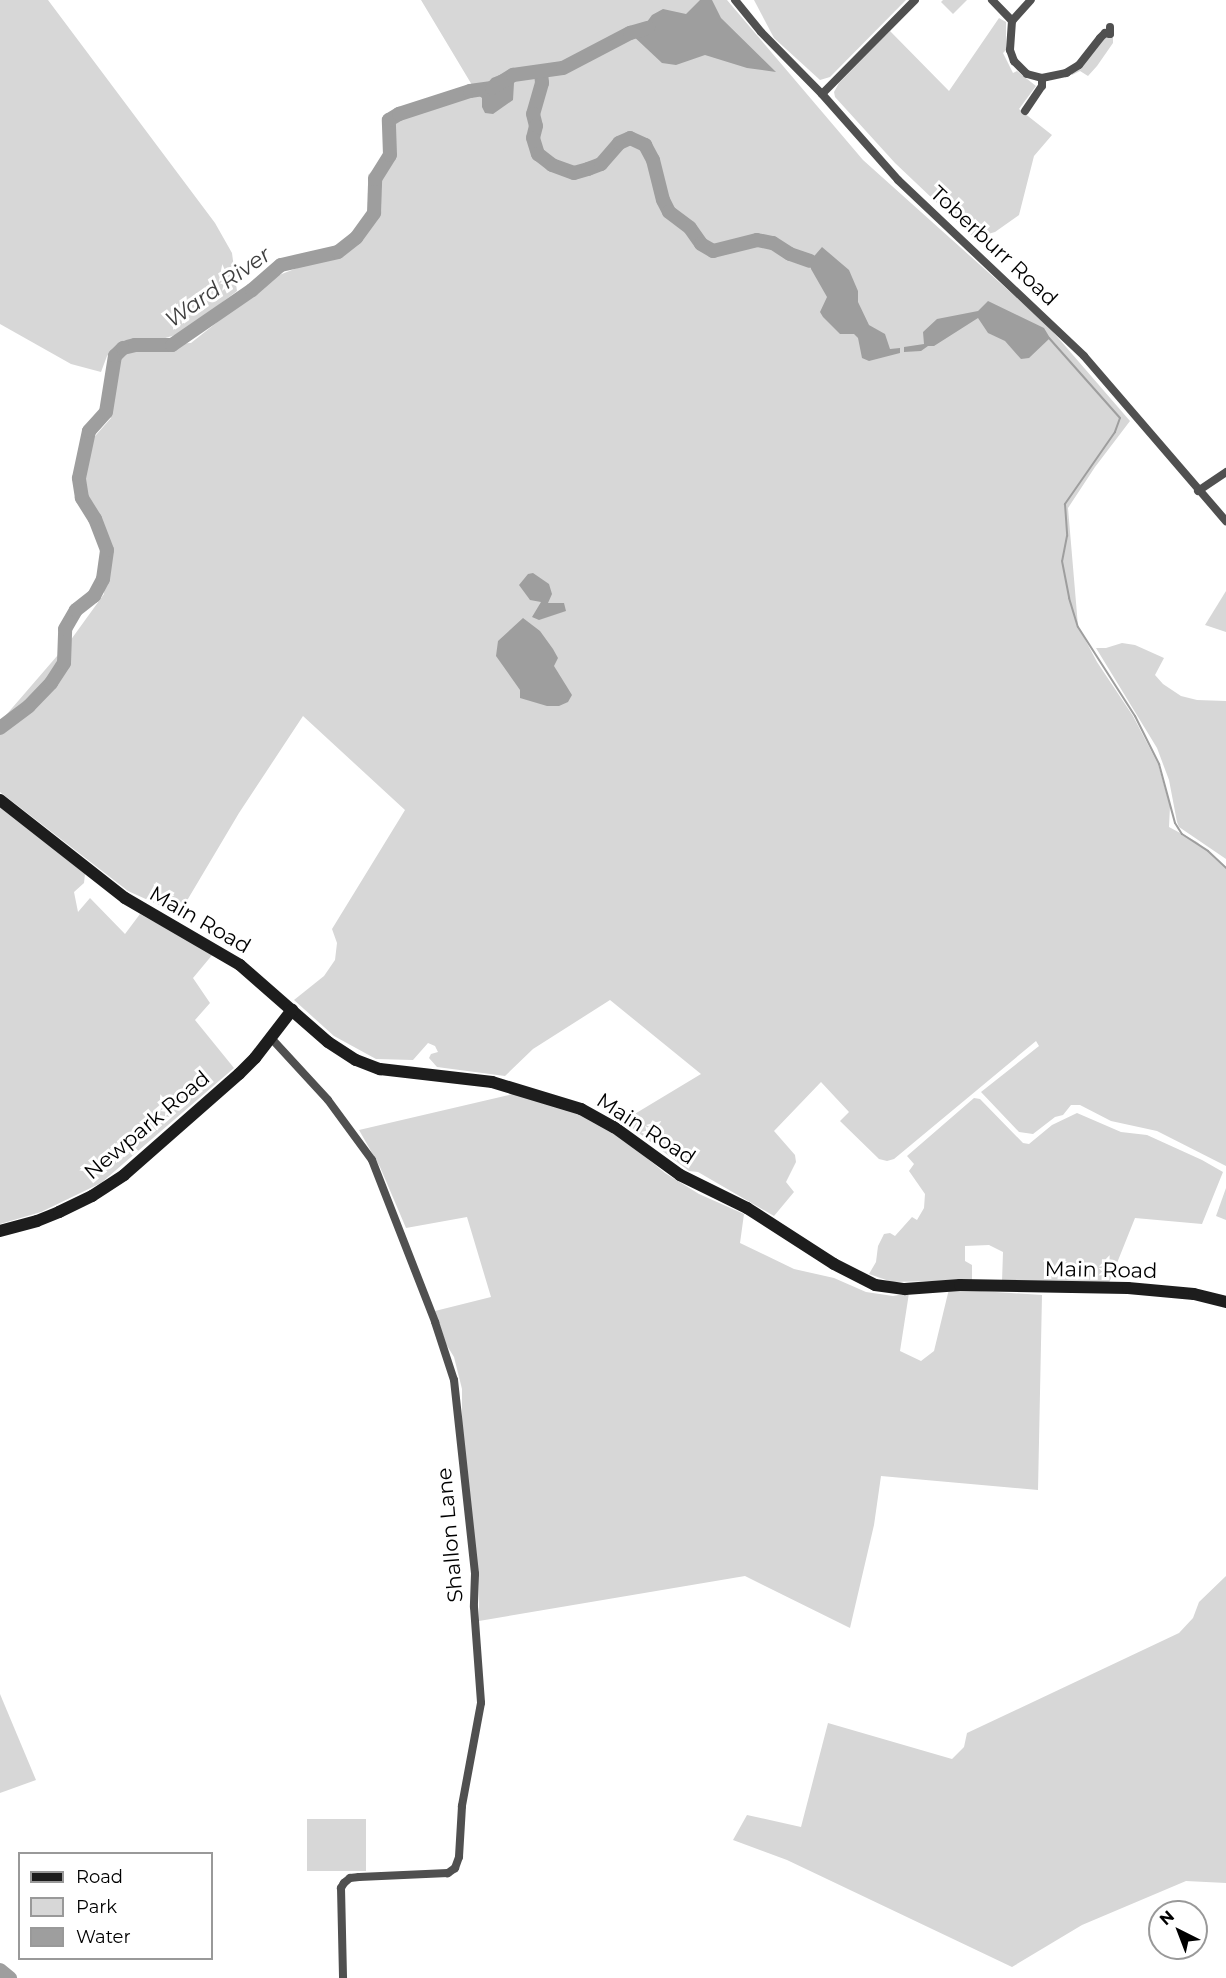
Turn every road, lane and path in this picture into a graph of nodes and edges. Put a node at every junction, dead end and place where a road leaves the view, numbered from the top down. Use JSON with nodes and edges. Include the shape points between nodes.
{"nodes":[{"id":1,"x":735,"y":0,"type":"edge"},
{"id":2,"x":915,"y":0,"type":"edge"},
{"id":3,"x":992,"y":0,"type":"edge"},
{"id":4,"x":1031,"y":0,"type":"edge"},
{"id":5,"x":1012,"y":21,"type":"junction"},
{"id":6,"x":1110,"y":27,"type":"dead end"},
{"id":7,"x":1042,"y":78,"type":"junction"},
{"id":8,"x":822,"y":94,"type":"junction"},
{"id":9,"x":1025,"y":105,"type":"dead end"},
{"id":10,"x":1226,"y":472,"type":"edge"},
{"id":11,"x":1198,"y":491,"type":"junction"},
{"id":12,"x":1226,"y":521,"type":"edge"},
{"id":13,"x":0,"y":800,"type":"edge"},
{"id":14,"x":292,"y":1010,"type":"junction"},
{"id":15,"x":271,"y":1038,"type":"junction"},
{"id":16,"x":0,"y":1231,"type":"edge"},
{"id":17,"x":1226,"y":1302,"type":"edge"},
{"id":18,"x":344,"y":1978,"type":"edge"}],
"edges":[{"from":1,"to":8,"type":"street","name":"Toberburr Road","via":[[760,32]]},
{"from":2,"to":8,"type":"street"},
{"from":3,"to":5,"type":"street"},
{"from":4,"to":5,"type":"street"},
{"from":5,"to":7,"type":"street","via":[[1010,50],[1014,61],[1027,74]]},
{"from":6,"to":7,"type":"street","via":[[1110,34],[1105,33],[1079,65],[1066,73]]},
{"from":7,"to":9,"type":"street","via":[[1042,86]]},
{"from":8,"to":11,"type":"street","name":"Toberburr Road","via":[[898,180],[1084,357]]},
{"from":10,"to":11,"type":"street"},
{"from":11,"to":12,"type":"street","name":"Toberburr Road"},
{"from":13,"to":14,"type":"main road","name":"Main Road","via":[[125,898],[240,965]]},
{"from":14,"to":15,"type":"main road","name":"Newpark Road"},
{"from":14,"to":17,"type":"main road","name":"Main Road","via":[[328,1042],[370,1066],[492,1082],[589,1113],[680,1175],[747,1208],[875,1285],[905,1289],[960,1285],[1128,1288],[1194,1294]]},
{"from":15,"to":16,"type":"main road","name":"Newpark Road","via":[[239,1074],[107,1187],[37,1221]]},
{"from":15,"to":18,"type":"street","name":"Shallon Lane","via":[[328,1100],[372,1160],[435,1322],[454,1380],[475,1574],[481,1703],[462,1806],[459,1857],[455,1868],[441,1875],[359,1877],[344,1883]]}]}
